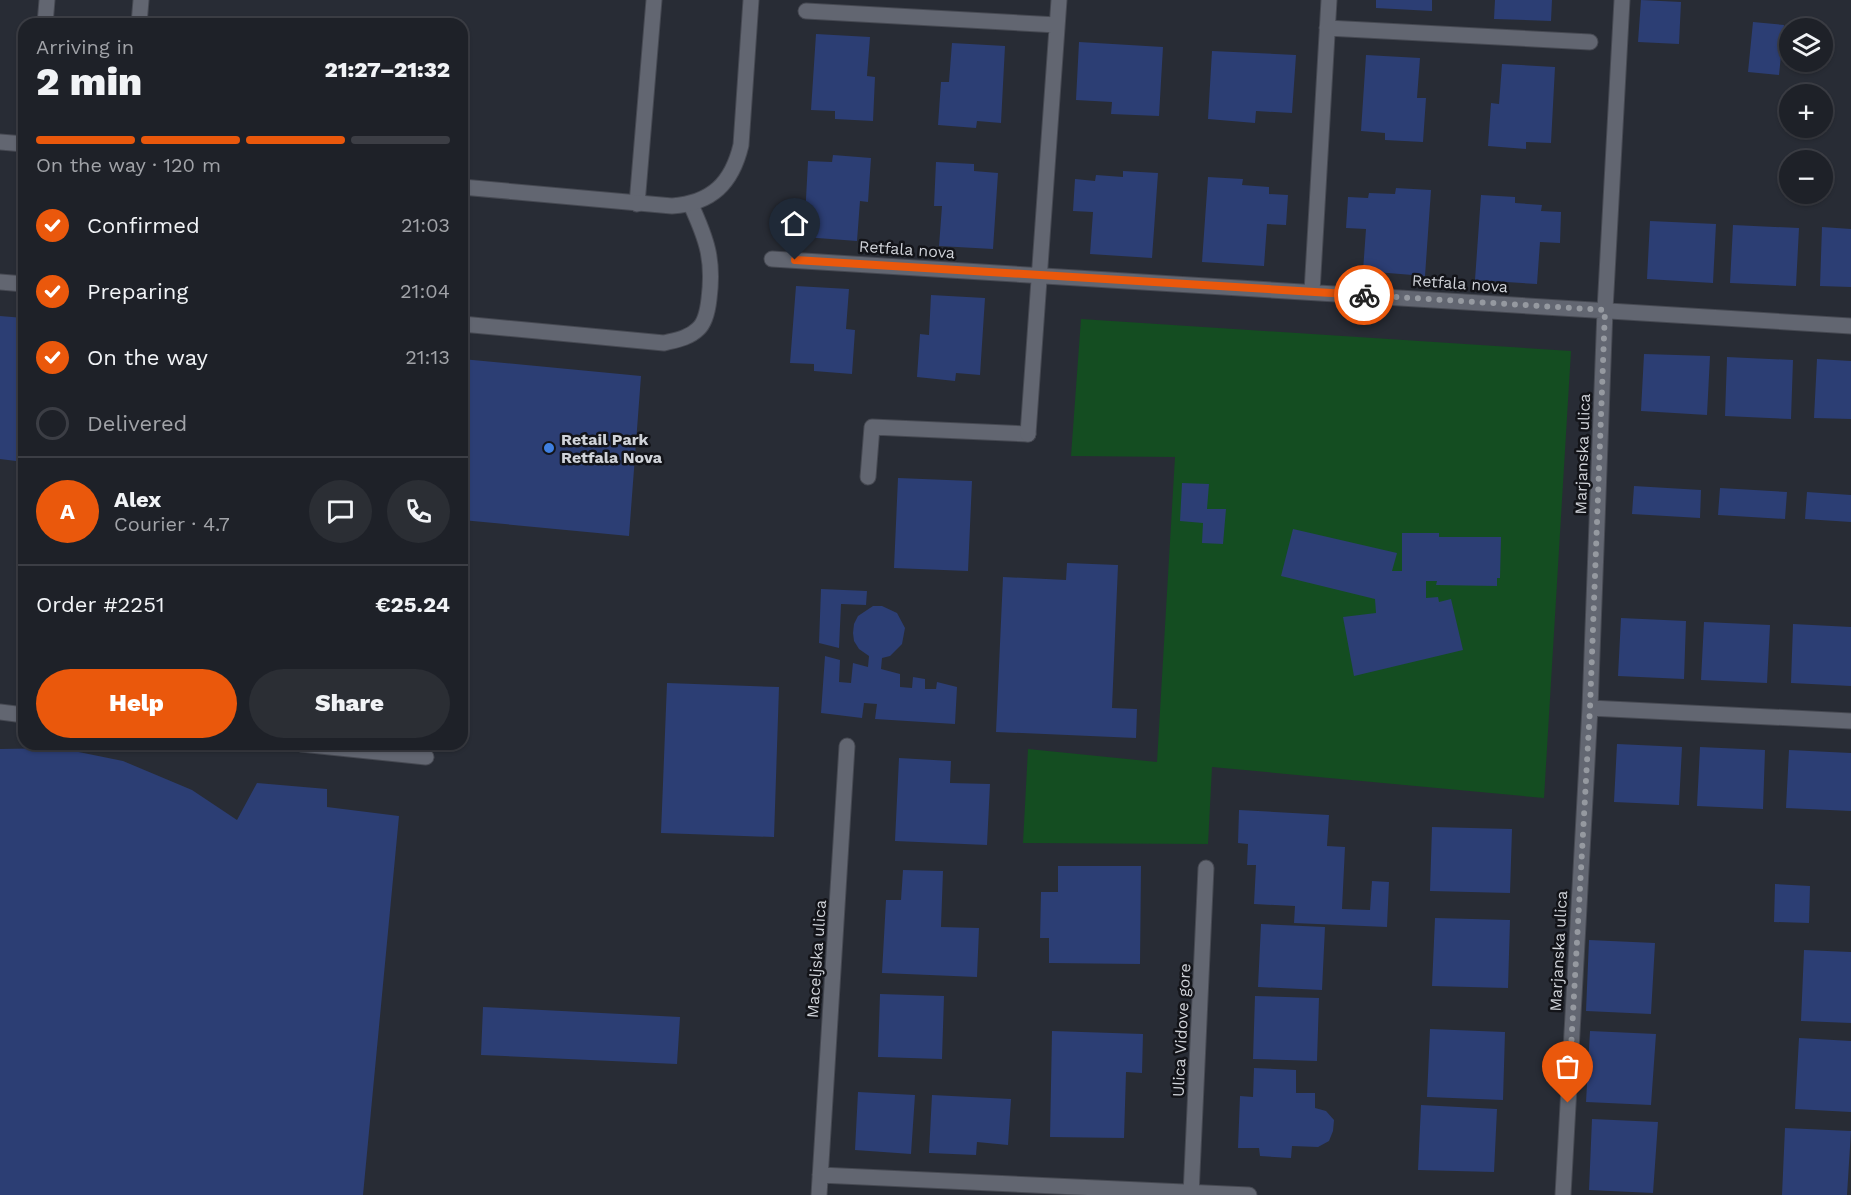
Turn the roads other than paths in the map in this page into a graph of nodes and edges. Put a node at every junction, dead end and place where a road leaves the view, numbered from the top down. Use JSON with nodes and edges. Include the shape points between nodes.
{"nodes":[{"id":1,"x":47,"y":0,"type":"edge"},
{"id":2,"x":141,"y":0,"type":"edge"},
{"id":3,"x":654,"y":0,"type":"edge"},
{"id":4,"x":751,"y":0,"type":"edge"},
{"id":5,"x":1059,"y":0,"type":"edge"},
{"id":6,"x":1329,"y":0,"type":"edge"},
{"id":7,"x":1622,"y":0,"type":"edge"},
{"id":8,"x":806,"y":11,"type":"dead end"},
{"id":9,"x":46,"y":18,"type":"edge"},
{"id":10,"x":140,"y":18,"type":"edge"},
{"id":11,"x":1058,"y":25,"type":"junction"},
{"id":12,"x":1327,"y":28,"type":"junction"},
{"id":13,"x":1590,"y":42,"type":"dead end"},
{"id":14,"x":0,"y":142,"type":"edge"},
{"id":15,"x":18,"y":144,"type":"edge"},
{"id":16,"x":468,"y":188,"type":"edge"},
{"id":17,"x":637,"y":204,"type":"junction"},
{"id":18,"x":691,"y":205,"type":"junction"},
{"id":19,"x":772,"y":259,"type":"dead end"},
{"id":20,"x":1040,"y":276,"type":"junction"},
{"id":21,"x":0,"y":282,"type":"edge"},
{"id":22,"x":18,"y":284,"type":"edge"},
{"id":23,"x":1312,"y":292,"type":"junction"},
{"id":24,"x":1605,"y":310,"type":"junction"},
{"id":25,"x":468,"y":325,"type":"edge"},
{"id":26,"x":1851,"y":326,"type":"edge"},
{"id":27,"x":868,"y":477,"type":"dead end"},
{"id":28,"x":1590,"y":708,"type":"junction"},
{"id":29,"x":0,"y":712,"type":"edge"},
{"id":30,"x":18,"y":714,"type":"edge"},
{"id":31,"x":1851,"y":720,"type":"edge"},
{"id":32,"x":847,"y":746,"type":"dead end"},
{"id":33,"x":359,"y":750,"type":"edge"},
{"id":34,"x":426,"y":757,"type":"dead end"},
{"id":35,"x":1206,"y":867,"type":"dead end"},
{"id":36,"x":820,"y":1175,"type":"junction"},
{"id":37,"x":1191,"y":1194,"type":"edge"},
{"id":38,"x":819,"y":1195,"type":"edge"},
{"id":39,"x":1249,"y":1195,"type":"edge"},
{"id":40,"x":1563,"y":1195,"type":"edge"}],
"edges":[{"from":1,"to":9,"type":"street"},
{"from":2,"to":10,"type":"street"},
{"from":3,"to":17,"type":"street"},
{"from":4,"to":18,"type":"street","via":[[737,164],[710,196]]},
{"from":5,"to":11,"type":"street"},
{"from":6,"to":12,"type":"street"},
{"from":7,"to":24,"type":"street","name":"Marjanska ulica"},
{"from":8,"to":11,"type":"street"},
{"from":11,"to":20,"type":"street"},
{"from":12,"to":13,"type":"street"},
{"from":12,"to":23,"type":"street"},
{"from":14,"to":15,"type":"street"},
{"from":16,"to":17,"type":"street"},
{"from":17,"to":18,"type":"street"},
{"from":18,"to":25,"type":"street","via":[[704,233],[712,276],[708,308],[700,328],[685,338],[664,343]]},
{"from":19,"to":20,"type":"street","name":"Retfala nova"},
{"from":20,"to":23,"type":"street","name":"Retfala nova"},
{"from":20,"to":27,"type":"street","via":[[1028,434],[872,427]]},
{"from":21,"to":22,"type":"street"},
{"from":23,"to":24,"type":"street","name":"Retfala nova"},
{"from":24,"to":26,"type":"street"},
{"from":24,"to":28,"type":"street","name":"Marjanska ulica"},
{"from":28,"to":31,"type":"street"},
{"from":28,"to":40,"type":"street","name":"Marjanska ulica"},
{"from":29,"to":30,"type":"street"},
{"from":32,"to":36,"type":"street","name":"Maceljska ulica"},
{"from":33,"to":34,"type":"street"},
{"from":35,"to":37,"type":"street","name":"Ulica Vidove gore"},
{"from":36,"to":37,"type":"street"},
{"from":36,"to":38,"type":"street","name":"Maceljska ulica"},
{"from":37,"to":39,"type":"street"}]}
